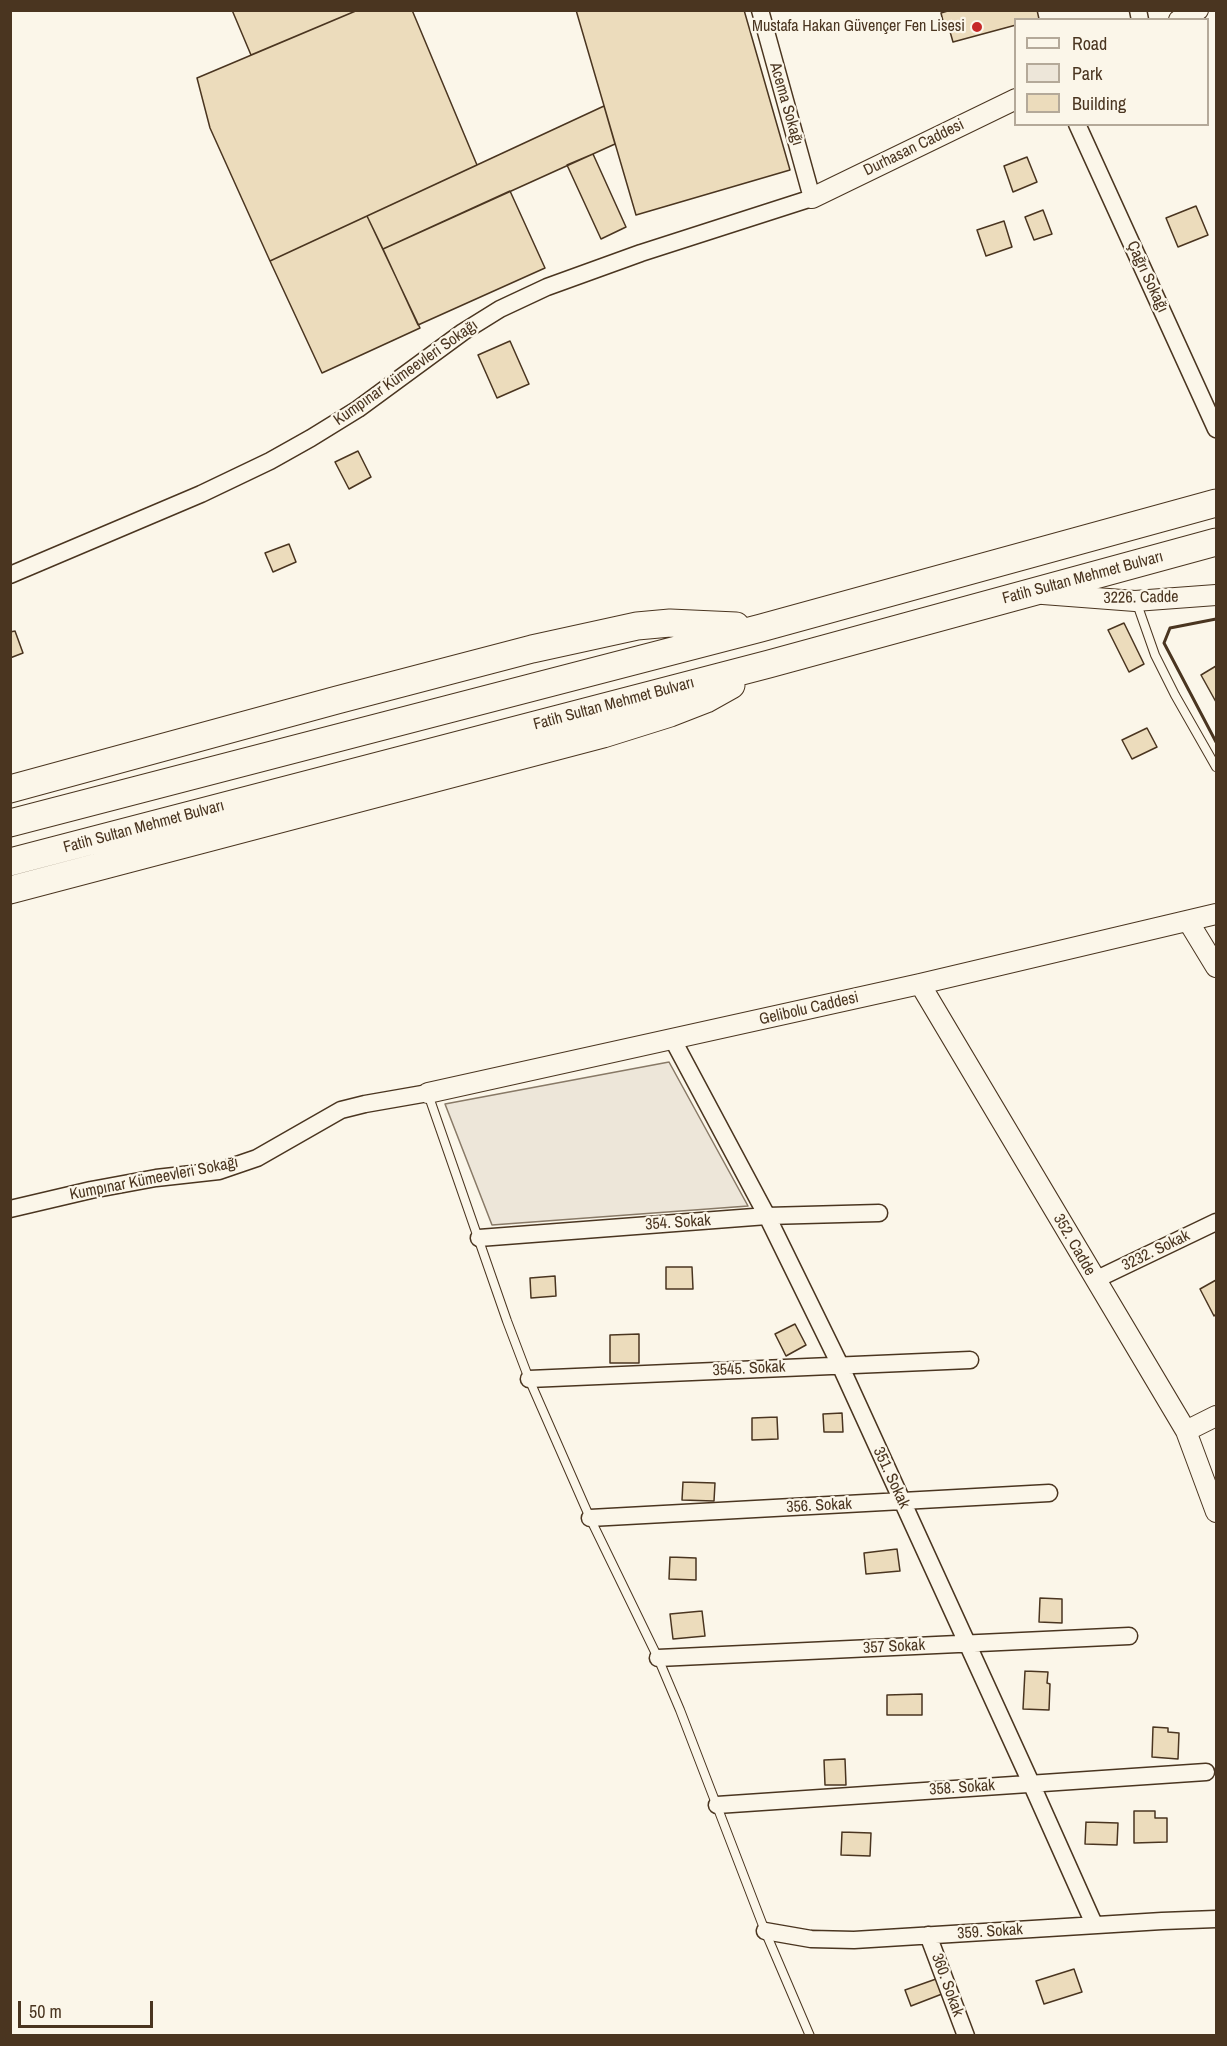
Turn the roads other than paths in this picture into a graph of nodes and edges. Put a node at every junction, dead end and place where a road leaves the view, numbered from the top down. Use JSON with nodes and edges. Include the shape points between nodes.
{"nodes":[{"id":1,"x":760,"y":10,"type":"edge"},
{"id":2,"x":1197,"y":10,"type":"edge"},
{"id":3,"x":1183,"y":18,"type":"edge"},
{"id":4,"x":1014,"y":100,"type":"edge"},
{"id":5,"x":1078,"y":126,"type":"edge"},
{"id":6,"x":812,"y":198,"type":"junction"},
{"id":7,"x":1216,"y":429,"type":"edge"},
{"id":8,"x":1216,"y":504,"type":"edge"},
{"id":9,"x":1216,"y":542,"type":"edge"},
{"id":10,"x":10,"y":575,"type":"edge"},
{"id":11,"x":1030,"y":593,"type":"junction"},
{"id":12,"x":1216,"y":595,"type":"edge"},
{"id":13,"x":1135,"y":601,"type":"junction"},
{"id":14,"x":761,"y":628,"type":"junction"},
{"id":15,"x":769,"y":664,"type":"junction"},
{"id":16,"x":1216,"y":768,"type":"edge"},
{"id":17,"x":10,"y":789,"type":"edge"},
{"id":18,"x":10,"y":823,"type":"edge"},
{"id":19,"x":10,"y":862,"type":"edge"},
{"id":20,"x":10,"y":890,"type":"edge"},
{"id":21,"x":1216,"y":915,"type":"edge"},
{"id":22,"x":1188,"y":921,"type":"junction"},
{"id":23,"x":1216,"y":967,"type":"edge"},
{"id":24,"x":920,"y":984,"type":"junction"},
{"id":25,"x":674,"y":1040,"type":"junction"},
{"id":26,"x":428,"y":1093,"type":"junction"},
{"id":27,"x":10,"y":1209,"type":"edge"},
{"id":28,"x":879,"y":1213,"type":"dead end"},
{"id":29,"x":767,"y":1216,"type":"junction"},
{"id":30,"x":1216,"y":1222,"type":"edge"},
{"id":31,"x":479,"y":1238,"type":"junction"},
{"id":32,"x":1095,"y":1280,"type":"junction"},
{"id":33,"x":970,"y":1360,"type":"dead end"},
{"id":34,"x":840,"y":1365,"type":"junction"},
{"id":35,"x":529,"y":1379,"type":"junction"},
{"id":36,"x":1216,"y":1416,"type":"edge"},
{"id":37,"x":1186,"y":1431,"type":"junction"},
{"id":38,"x":1049,"y":1493,"type":"dead end"},
{"id":39,"x":902,"y":1502,"type":"junction"},
{"id":40,"x":1216,"y":1512,"type":"edge"},
{"id":41,"x":590,"y":1518,"type":"junction"},
{"id":42,"x":1129,"y":1636,"type":"dead end"},
{"id":43,"x":967,"y":1643,"type":"junction"},
{"id":44,"x":658,"y":1659,"type":"junction"},
{"id":45,"x":1206,"y":1772,"type":"dead end"},
{"id":46,"x":1031,"y":1784,"type":"junction"},
{"id":47,"x":717,"y":1805,"type":"junction"},
{"id":48,"x":1216,"y":1919,"type":"edge"},
{"id":49,"x":1094,"y":1924,"type":"junction"},
{"id":50,"x":765,"y":1931,"type":"junction"},
{"id":51,"x":928,"y":1935,"type":"junction"},
{"id":52,"x":810,"y":2036,"type":"edge"},
{"id":53,"x":966,"y":2036,"type":"edge"}],
"edges":[{"from":1,"to":6,"type":"street","name":"Acema Sokağı"},
{"from":2,"to":3,"type":"street"},
{"from":4,"to":6,"type":"street","name":"Durhasan Caddesi"},
{"from":5,"to":7,"type":"street","name":"Çağrı Sokağı"},
{"from":6,"to":10,"type":"street","name":"Kumpınar Kümeevleri Sokağı","via":[[612,263],[500,309],[358,409],[270,461],[201,495]]},
{"from":8,"to":14,"type":"highway"},
{"from":9,"to":11,"type":"highway","name":"Fatih Sultan Mehmet Bulvarı"},
{"from":11,"to":13,"type":"street","name":"3226. Cadde"},
{"from":11,"to":15,"type":"highway","name":"Fatih Sultan Mehmet Bulvarı"},
{"from":12,"to":13,"type":"street","name":"3226. Cadde"},
{"from":13,"to":16,"type":"lane","via":[[1155,655]]},
{"from":14,"to":17,"type":"highway","via":[[670,623],[637,626],[532,649]]},
{"from":14,"to":18,"type":"highway"},
{"from":15,"to":19,"type":"highway","name":"Fatih Sultan Mehmet Bulvarı"},
{"from":15,"to":20,"type":"highway","via":[[706,699],[603,734]]},
{"from":21,"to":22,"type":"street","name":"Gelibolu Caddesi"},
{"from":22,"to":23,"type":"street"},
{"from":22,"to":24,"type":"street","name":"Gelibolu Caddesi"},
{"from":24,"to":25,"type":"street","name":"Gelibolu Caddesi"},
{"from":24,"to":32,"type":"street","name":"352. Cadde"},
{"from":25,"to":26,"type":"street","name":"Gelibolu Caddesi"},
{"from":25,"to":29,"type":"street","name":"351. Sokak"},
{"from":26,"to":27,"type":"street","name":"Kumpınar Kümeevleri Sokağı","via":[[341,1110],[257,1158],[219,1170],[91,1190]]},
{"from":26,"to":31,"type":"lane"},
{"from":28,"to":29,"type":"street","name":"354. Sokak"},
{"from":29,"to":31,"type":"street","name":"354. Sokak"},
{"from":29,"to":34,"type":"street","name":"351. Sokak"},
{"from":30,"to":32,"type":"street","name":"3232. Sokak"},
{"from":31,"to":35,"type":"lane"},
{"from":32,"to":37,"type":"street","name":"352. Cadde"},
{"from":33,"to":34,"type":"street","name":"3545. Sokak"},
{"from":34,"to":35,"type":"street","name":"3545. Sokak"},
{"from":34,"to":39,"type":"street","name":"351. Sokak"},
{"from":35,"to":41,"type":"lane"},
{"from":36,"to":37,"type":"street"},
{"from":37,"to":40,"type":"street","name":"352. Cadde"},
{"from":38,"to":39,"type":"street","name":"356. Sokak"},
{"from":39,"to":41,"type":"street","name":"356. Sokak"},
{"from":39,"to":43,"type":"street","name":"351. Sokak"},
{"from":41,"to":44,"type":"lane"},
{"from":42,"to":43,"type":"street","name":"357 Sokak"},
{"from":43,"to":44,"type":"street","name":"357 Sokak"},
{"from":43,"to":46,"type":"street","name":"351. Sokak"},
{"from":44,"to":47,"type":"lane"},
{"from":45,"to":46,"type":"street","name":"358. Sokak"},
{"from":46,"to":47,"type":"street","name":"358. Sokak"},
{"from":46,"to":49,"type":"street","name":"351. Sokak"},
{"from":47,"to":50,"type":"lane"},
{"from":48,"to":49,"type":"street","name":"359. Sokak"},
{"from":49,"to":51,"type":"street","name":"359. Sokak"},
{"from":50,"to":51,"type":"street","name":"359. Sokak","via":[[811,1939]]},
{"from":50,"to":52,"type":"lane"},
{"from":51,"to":53,"type":"street","name":"360. Sokak"}]}
